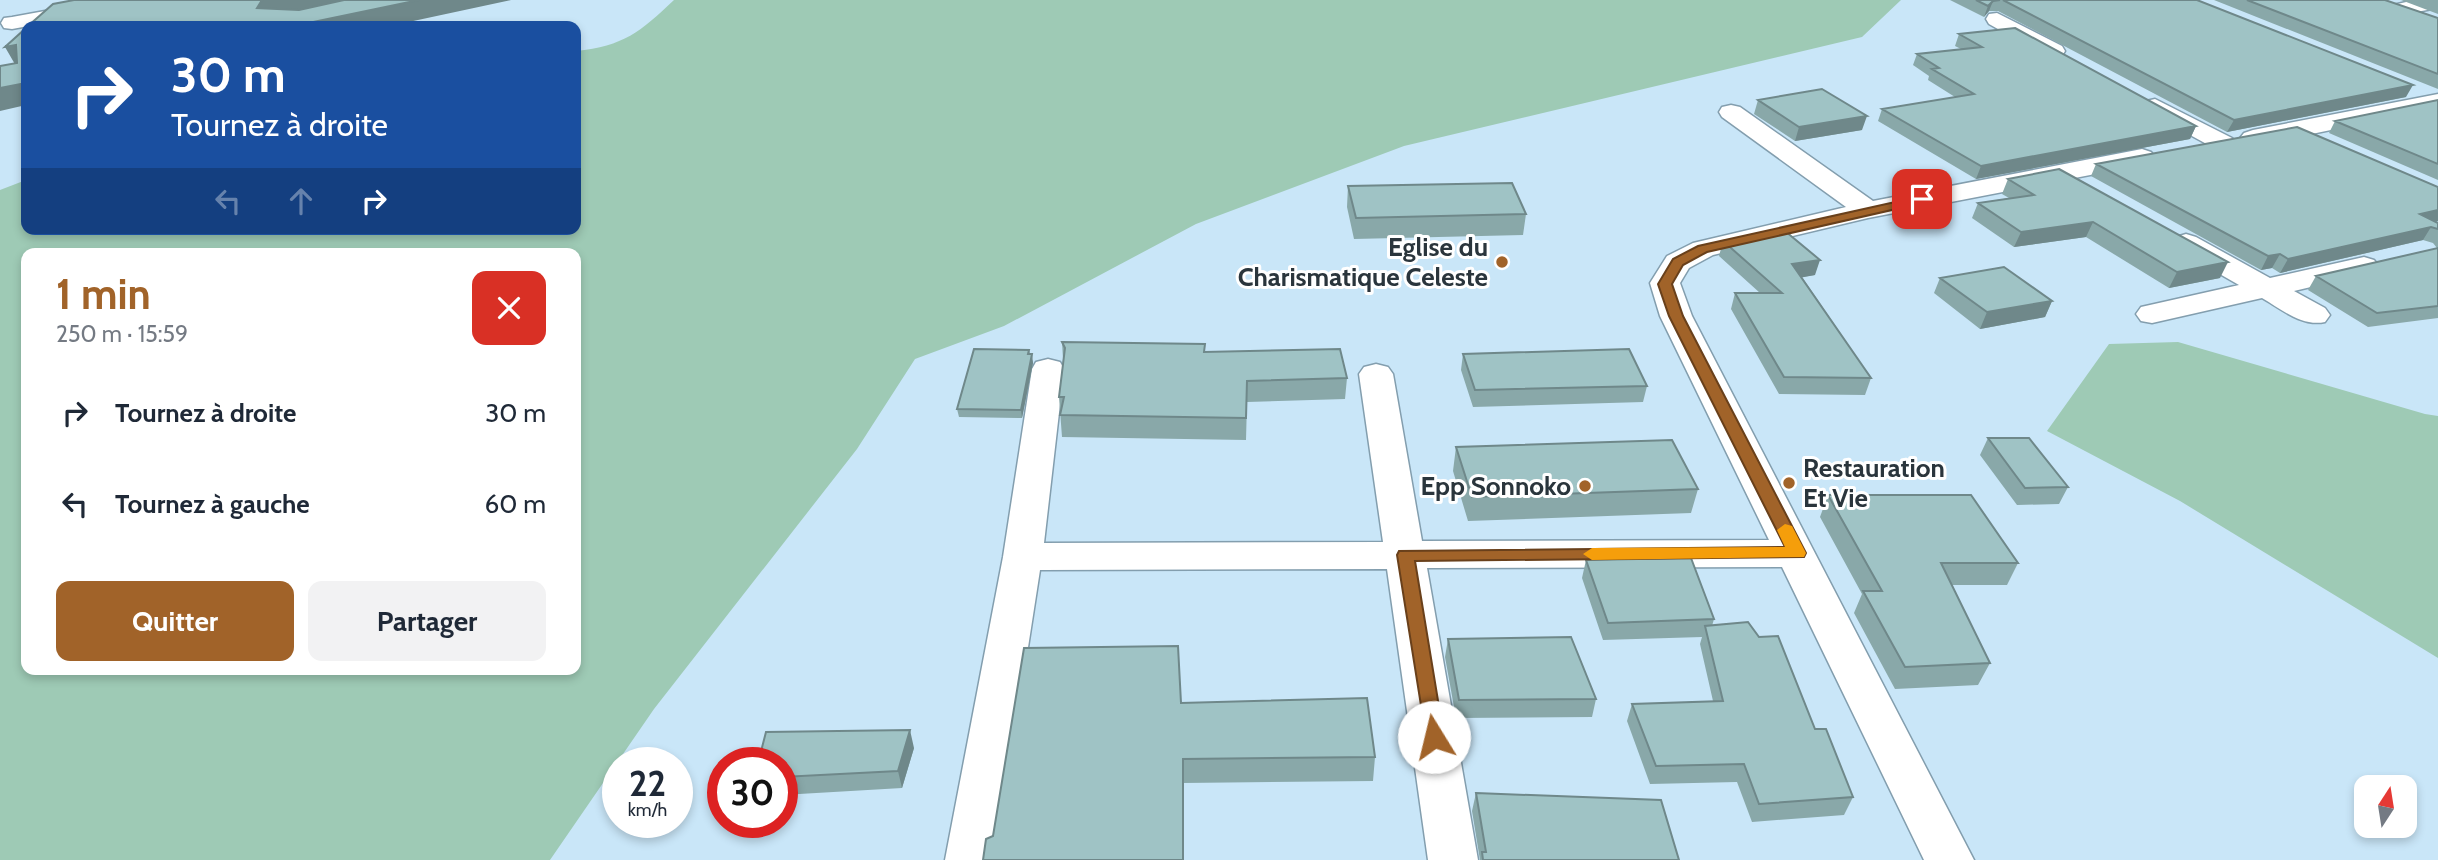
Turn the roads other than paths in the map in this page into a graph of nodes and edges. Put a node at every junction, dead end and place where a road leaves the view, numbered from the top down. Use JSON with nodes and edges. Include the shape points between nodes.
{"nodes":[{"id":1,"x":43,"y":0,"type":"edge"},
{"id":2,"x":139,"y":0,"type":"edge"},
{"id":3,"x":2375,"y":0,"type":"edge"},
{"id":4,"x":2438,"y":2,"type":"edge"},
{"id":5,"x":2400,"y":9,"type":"junction"},
{"id":6,"x":1997,"y":19,"type":"edge"},
{"id":7,"x":39,"y":21,"type":"edge"},
{"id":8,"x":2438,"y":23,"type":"edge"},
{"id":9,"x":6,"y":28,"type":"edge"},
{"id":10,"x":2068,"y":58,"type":"edge"},
{"id":11,"x":2401,"y":84,"type":"edge"},
{"id":12,"x":2140,"y":98,"type":"edge"},
{"id":13,"x":2438,"y":100,"type":"edge"},
{"id":14,"x":1731,"y":112,"type":"dead end"},
{"id":15,"x":2295,"y":130,"type":"junction"},
{"id":16,"x":2223,"y":143,"type":"junction"},
{"id":17,"x":2331,"y":146,"type":"edge"},
{"id":18,"x":2057,"y":172,"type":"junction"},
{"id":19,"x":2092,"y":191,"type":"edge"},
{"id":20,"x":1868,"y":210,"type":"junction"},
{"id":21,"x":2162,"y":230,"type":"edge"},
{"id":22,"x":2396,"y":258,"type":"edge"},
{"id":23,"x":2266,"y":288,"type":"junction"},
{"id":24,"x":2152,"y":314,"type":"dead end"},
{"id":25,"x":2314,"y":315,"type":"dead end"},
{"id":26,"x":1048,"y":369,"type":"dead end"},
{"id":27,"x":1376,"y":374,"type":"dead end"},
{"id":28,"x":1797,"y":553,"type":"junction"},
{"id":29,"x":1405,"y":555,"type":"junction"},
{"id":30,"x":1023,"y":557,"type":"junction"},
{"id":31,"x":970,"y":860,"type":"edge"},
{"id":32,"x":1453,"y":860,"type":"edge"},
{"id":33,"x":1950,"y":860,"type":"edge"}],
"edges":[{"from":1,"to":9,"type":"street"},
{"from":2,"to":7,"type":"street"},
{"from":3,"to":5,"type":"street"},
{"from":4,"to":5,"type":"street"},
{"from":5,"to":8,"type":"street"},
{"from":6,"to":10,"type":"street"},
{"from":11,"to":13,"type":"street"},
{"from":12,"to":16,"type":"street"},
{"from":13,"to":15,"type":"street"},
{"from":14,"to":20,"type":"street"},
{"from":15,"to":16,"type":"street"},
{"from":15,"to":17,"type":"street"},
{"from":16,"to":18,"type":"street"},
{"from":18,"to":19,"type":"street"},
{"from":18,"to":20,"type":"street"},
{"from":20,"to":28,"type":"street","via":[[1703,249],[1677,262],[1665,284],[1676,316]]},
{"from":21,"to":23,"type":"street"},
{"from":22,"to":23,"type":"street"},
{"from":23,"to":24,"type":"street"},
{"from":23,"to":25,"type":"street"},
{"from":26,"to":30,"type":"street"},
{"from":27,"to":29,"type":"street"},
{"from":28,"to":29,"type":"street"},
{"from":28,"to":33,"type":"street"},
{"from":29,"to":30,"type":"street"},
{"from":29,"to":32,"type":"street"},
{"from":30,"to":31,"type":"street"}]}
